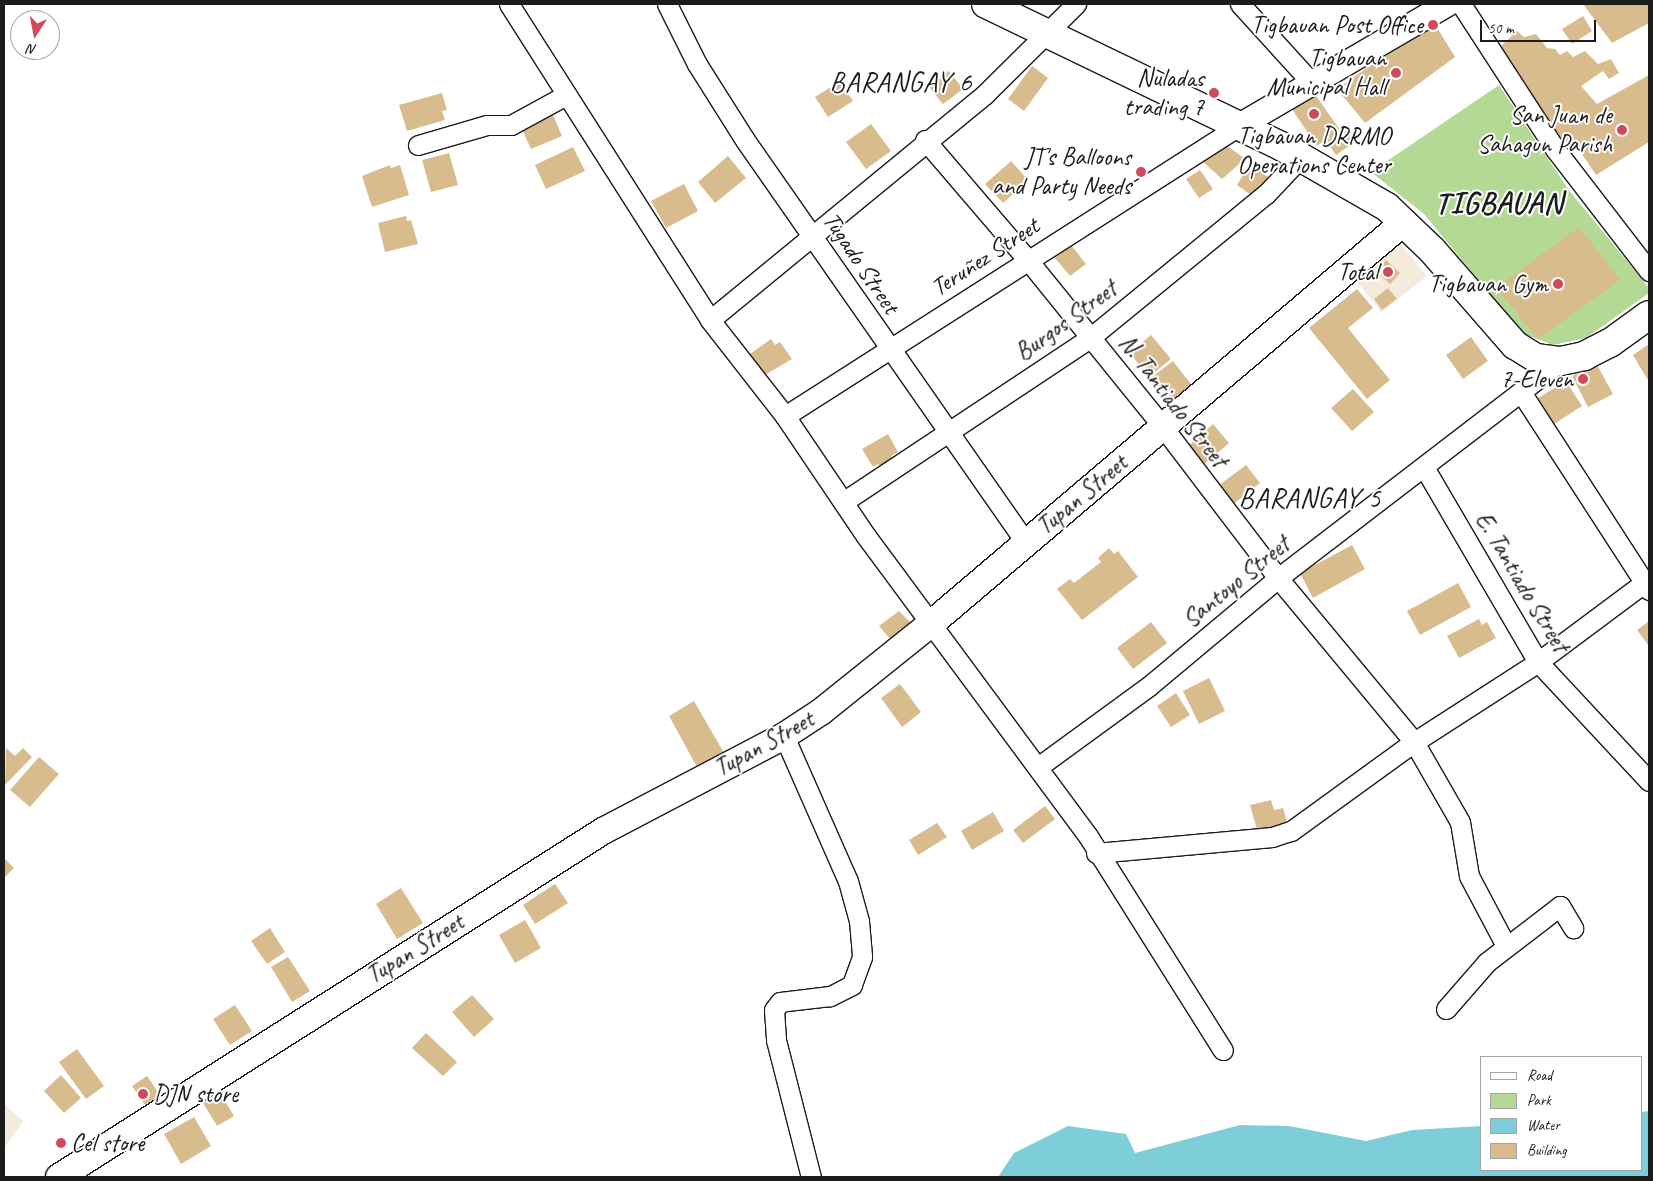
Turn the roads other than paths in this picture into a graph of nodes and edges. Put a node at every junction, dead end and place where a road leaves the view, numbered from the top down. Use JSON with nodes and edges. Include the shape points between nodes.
{"nodes":[{"id":1,"x":509,"y":4,"type":"edge"},
{"id":2,"x":667,"y":4,"type":"edge"},
{"id":3,"x":986,"y":4,"type":"edge"},
{"id":4,"x":1076,"y":4,"type":"edge"},
{"id":5,"x":1240,"y":4,"type":"edge"},
{"id":6,"x":1448,"y":4,"type":"edge"},
{"id":7,"x":1461,"y":4,"type":"edge"},
{"id":8,"x":1044,"y":33,"type":"junction"},
{"id":9,"x":1312,"y":83,"type":"junction"},
{"id":10,"x":566,"y":96,"type":"junction"},
{"id":11,"x":1238,"y":126,"type":"junction"},
{"id":12,"x":925,"y":140,"type":"junction"},
{"id":13,"x":418,"y":145,"type":"dead end"},
{"id":14,"x":1301,"y":157,"type":"junction"},
{"id":15,"x":1404,"y":222,"type":"junction"},
{"id":16,"x":814,"y":236,"type":"junction"},
{"id":17,"x":1027,"y":258,"type":"junction"},
{"id":18,"x":1649,"y":271,"type":"edge"},
{"id":19,"x":1649,"y":315,"type":"edge"},
{"id":20,"x":710,"y":320,"type":"junction"},
{"id":21,"x":1091,"y":337,"type":"junction"},
{"id":22,"x":888,"y":349,"type":"junction"},
{"id":23,"x":1561,"y":361,"type":"junction"},
{"id":24,"x":1521,"y":392,"type":"junction"},
{"id":25,"x":785,"y":416,"type":"junction"},
{"id":26,"x":1163,"y":427,"type":"junction"},
{"id":27,"x":950,"y":434,"type":"junction"},
{"id":28,"x":1424,"y":467,"type":"junction"},
{"id":29,"x":843,"y":502,"type":"junction"},
{"id":30,"x":1026,"y":542,"type":"junction"},
{"id":31,"x":1278,"y":578,"type":"junction"},
{"id":32,"x":1647,"y":586,"type":"edge"},
{"id":33,"x":932,"y":623,"type":"junction"},
{"id":34,"x":1538,"y":662,"type":"junction"},
{"id":35,"x":784,"y":736,"type":"junction"},
{"id":36,"x":1414,"y":742,"type":"junction"},
{"id":37,"x":1038,"y":767,"type":"junction"},
{"id":38,"x":1649,"y":781,"type":"edge"},
{"id":39,"x":1096,"y":853,"type":"junction"},
{"id":40,"x":1574,"y":928,"type":"dead end"},
{"id":41,"x":1506,"y":946,"type":"junction"},
{"id":42,"x":1446,"y":1009,"type":"dead end"},
{"id":43,"x":1222,"y":1050,"type":"dead end"},
{"id":44,"x":59,"y":1177,"type":"edge"},
{"id":45,"x":811,"y":1177,"type":"edge"}],
"edges":[{"from":1,"to":10,"type":"street"},
{"from":2,"to":16,"type":"street","name":"Tugado Street","via":[[697,64],[723,106]]},
{"from":3,"to":8,"type":"main road"},
{"from":4,"to":8,"type":"street"},
{"from":5,"to":9,"type":"street"},
{"from":6,"to":9,"type":"street"},
{"from":7,"to":18,"type":"street","via":[[1555,149]]},
{"from":8,"to":11,"type":"main road"},
{"from":8,"to":12,"type":"street","via":[[985,94]]},
{"from":9,"to":11,"type":"street"},
{"from":10,"to":13,"type":"street","via":[[511,125],[487,125]]},
{"from":10,"to":20,"type":"street"},
{"from":11,"to":14,"type":"main road"},
{"from":11,"to":17,"type":"street","name":"Teruñez Street"},
{"from":12,"to":16,"type":"street"},
{"from":12,"to":17,"type":"street","name":"N. Tantiado Street"},
{"from":14,"to":15,"type":"main road","via":[[1364,192]]},
{"from":14,"to":21,"type":"street","name":"Burgos Street","via":[[1266,194]]},
{"from":15,"to":23,"type":"main road","via":[[1515,345],[1536,358]]},
{"from":15,"to":26,"type":"main road","name":"Tupan Street"},
{"from":16,"to":20,"type":"street"},
{"from":16,"to":22,"type":"street","name":"Tugado Street"},
{"from":17,"to":21,"type":"street","name":"N. Tantiado Street"},
{"from":17,"to":22,"type":"street","name":"Teruñez Street"},
{"from":19,"to":23,"type":"main road","via":[[1610,343],[1584,356]]},
{"from":20,"to":25,"type":"street"},
{"from":21,"to":26,"type":"street","name":"N. Tantiado Street"},
{"from":21,"to":27,"type":"street","name":"Burgos Street"},
{"from":22,"to":25,"type":"street","name":"Teruñez Street"},
{"from":22,"to":27,"type":"street","name":"Tugado Street"},
{"from":23,"to":24,"type":"street","name":"Santoyo Street"},
{"from":24,"to":28,"type":"street","name":"Santoyo Street"},
{"from":24,"to":32,"type":"street"},
{"from":25,"to":29,"type":"street"},
{"from":26,"to":30,"type":"main road","name":"Tupan Street"},
{"from":26,"to":31,"type":"street","name":"N. Tantiado Street"},
{"from":27,"to":29,"type":"street","name":"Burgos Street"},
{"from":27,"to":30,"type":"street","name":"Tugado Street"},
{"from":28,"to":31,"type":"street","name":"Santoyo Street"},
{"from":28,"to":34,"type":"street","name":"E. Tantiado Street"},
{"from":29,"to":33,"type":"street"},
{"from":30,"to":33,"type":"main road","name":"Tupan Street"},
{"from":31,"to":36,"type":"street","name":"N. Tantiado Street"},
{"from":31,"to":37,"type":"street","name":"Santoyo Street","via":[[1149,686]]},
{"from":32,"to":34,"type":"street"},
{"from":33,"to":35,"type":"main road","name":"Tupan Street","via":[[822,712]]},
{"from":33,"to":37,"type":"street"},
{"from":34,"to":36,"type":"street"},
{"from":34,"to":38,"type":"street","name":"E. Tantiado Street"},
{"from":35,"to":44,"type":"main road","name":"Tupan Street","via":[[602,831]]},
{"from":35,"to":45,"type":"street","via":[[848,882],[859,922],[862,957],[852,985],[830,996],[780,1002],[774,1010],[776,1040]]},
{"from":36,"to":39,"type":"street","via":[[1291,831],[1272,837]]},
{"from":36,"to":41,"type":"street","name":"N. Tantiado Street","via":[[1460,822],[1469,876]]},
{"from":37,"to":39,"type":"street"},
{"from":39,"to":43,"type":"street"},
{"from":40,"to":41,"type":"street","via":[[1560,906]]},
{"from":41,"to":42,"type":"street"}]}
